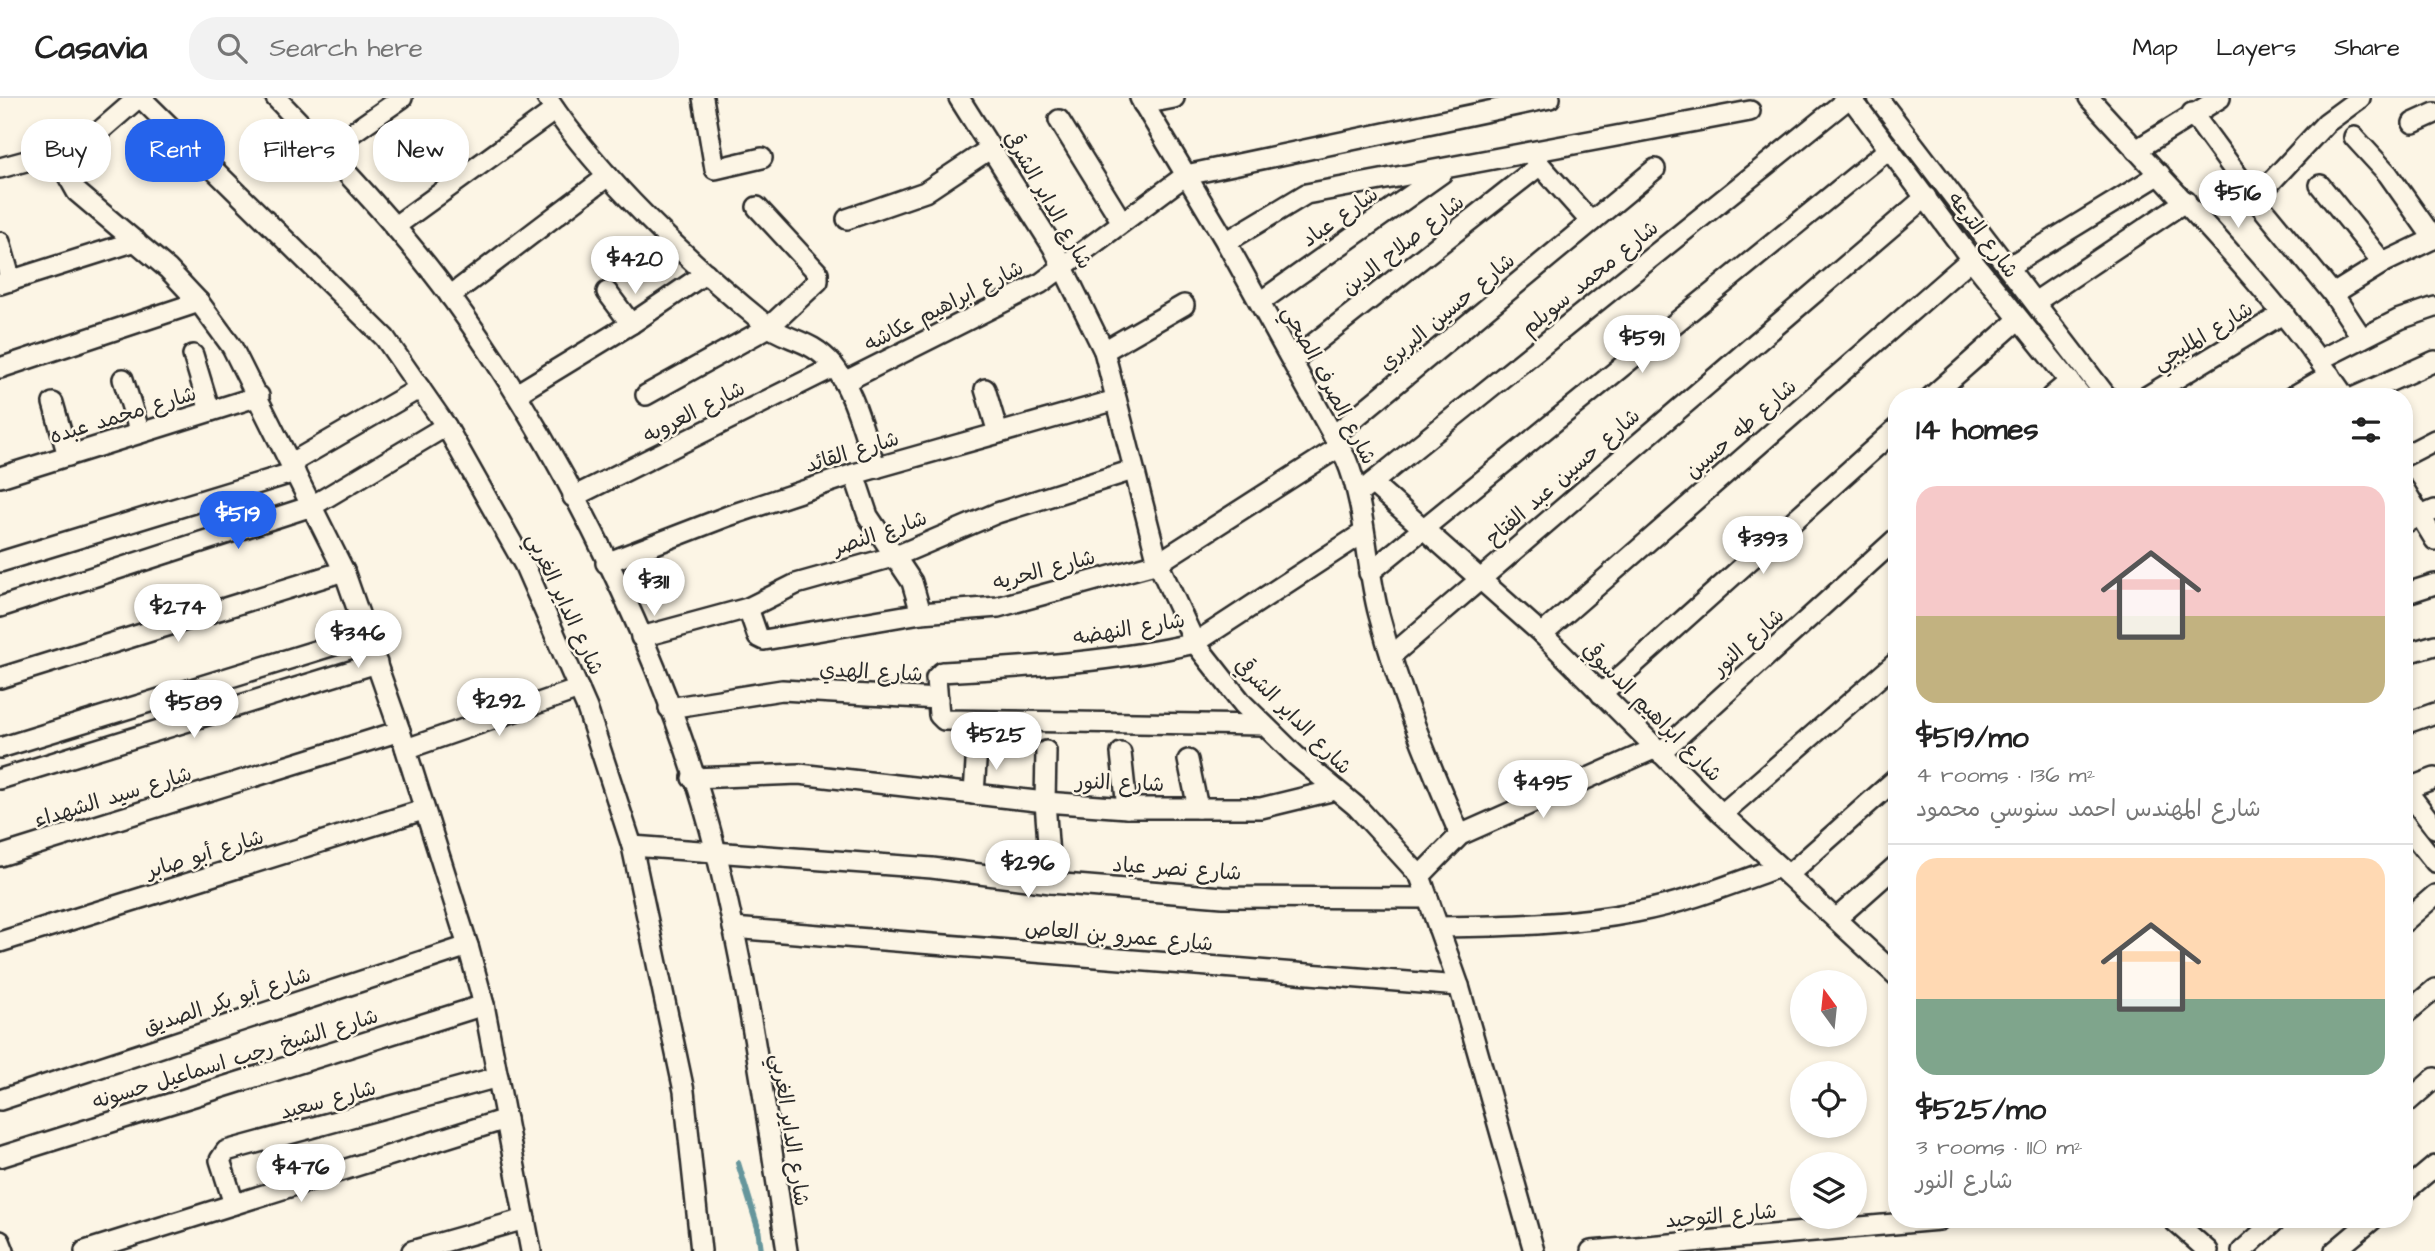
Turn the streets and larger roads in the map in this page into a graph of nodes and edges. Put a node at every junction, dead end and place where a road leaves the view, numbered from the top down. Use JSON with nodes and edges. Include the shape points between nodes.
{"nodes":[{"id":1,"x":139,"y":98,"type":"edge"},
{"id":2,"x":276,"y":98,"type":"edge"},
{"id":3,"x":402,"y":98,"type":"edge"},
{"id":4,"x":703,"y":98,"type":"edge"},
{"id":5,"x":959,"y":98,"type":"edge"},
{"id":6,"x":1174,"y":98,"type":"edge"},
{"id":7,"x":1550,"y":98,"type":"edge"},
{"id":8,"x":1850,"y":98,"type":"edge"},
{"id":9,"x":1878,"y":98,"type":"edge"},
{"id":10,"x":2089,"y":98,"type":"edge"},
{"id":11,"x":2220,"y":98,"type":"edge"},
{"id":12,"x":2360,"y":98,"type":"edge"},
{"id":13,"x":1142,"y":101,"type":"edge"},
{"id":14,"x":551,"y":104,"type":"edge"},
{"id":15,"x":1751,"y":111,"type":"dead end"},
{"id":16,"x":2435,"y":113,"type":"edge"},
{"id":17,"x":2192,"y":114,"type":"junction"},
{"id":18,"x":296,"y":119,"type":"edge"},
{"id":19,"x":1059,"y":120,"type":"dead end"},
{"id":20,"x":111,"y":122,"type":"edge"},
{"id":21,"x":2413,"y":123,"type":"dead end"},
{"id":22,"x":359,"y":128,"type":"edge"},
{"id":23,"x":2354,"y":137,"type":"dead end"},
{"id":24,"x":991,"y":148,"type":"junction"},
{"id":25,"x":1890,"y":148,"type":"junction"},
{"id":26,"x":2136,"y":150,"type":"junction"},
{"id":27,"x":762,"y":158,"type":"dead end"},
{"id":28,"x":1535,"y":159,"type":"junction"},
{"id":29,"x":21,"y":162,"type":"edge"},
{"id":30,"x":0,"y":168,"type":"edge"},
{"id":31,"x":1655,"y":169,"type":"dead end"},
{"id":32,"x":1447,"y":170,"type":"junction"},
{"id":33,"x":2160,"y":174,"type":"junction"},
{"id":34,"x":1186,"y":175,"type":"junction"},
{"id":35,"x":608,"y":176,"type":"junction"},
{"id":36,"x":71,"y":182,"type":"edge"},
{"id":37,"x":354,"y":182,"type":"edge"},
{"id":38,"x":2320,"y":185,"type":"dead end"},
{"id":39,"x":1926,"y":197,"type":"junction"},
{"id":40,"x":2255,"y":199,"type":"junction"},
{"id":41,"x":2186,"y":201,"type":"junction"},
{"id":42,"x":757,"y":207,"type":"dead end"},
{"id":43,"x":847,"y":219,"type":"dead end"},
{"id":44,"x":1122,"y":222,"type":"junction"},
{"id":45,"x":1591,"y":222,"type":"junction"},
{"id":46,"x":394,"y":227,"type":"junction"},
{"id":47,"x":2434,"y":238,"type":"edge"},
{"id":48,"x":136,"y":241,"type":"junction"},
{"id":49,"x":0,"y":242,"type":"edge"},
{"id":50,"x":1226,"y":242,"type":"junction"},
{"id":51,"x":1971,"y":259,"type":"junction"},
{"id":52,"x":2382,"y":263,"type":"junction"},
{"id":53,"x":1062,"y":265,"type":"junction"},
{"id":54,"x":2008,"y":267,"type":"junction"},
{"id":55,"x":706,"y":273,"type":"junction"},
{"id":56,"x":6,"y":282,"type":"edge"},
{"id":57,"x":607,"y":292,"type":"dead end"},
{"id":58,"x":2333,"y":293,"type":"junction"},
{"id":59,"x":450,"y":296,"type":"junction"},
{"id":60,"x":199,"y":302,"type":"junction"},
{"id":61,"x":1260,"y":302,"type":"junction"},
{"id":62,"x":2035,"y":302,"type":"junction"},
{"id":63,"x":1184,"y":305,"type":"dead end"},
{"id":64,"x":2435,"y":306,"type":"edge"},
{"id":65,"x":2284,"y":313,"type":"junction"},
{"id":66,"x":2018,"y":319,"type":"junction"},
{"id":67,"x":631,"y":324,"type":"junction"},
{"id":68,"x":769,"y":327,"type":"junction"},
{"id":69,"x":2362,"y":338,"type":"junction"},
{"id":70,"x":1104,"y":351,"type":"junction"},
{"id":71,"x":193,"y":355,"type":"dead end"},
{"id":72,"x":1293,"y":360,"type":"junction"},
{"id":73,"x":2435,"y":361,"type":"edge"},
{"id":74,"x":2324,"y":367,"type":"junction"},
{"id":75,"x":0,"y":368,"type":"edge"},
{"id":76,"x":839,"y":374,"type":"junction"},
{"id":77,"x":123,"y":379,"type":"dead end"},
{"id":78,"x":2070,"y":381,"type":"junction"},
{"id":79,"x":420,"y":388,"type":"junction"},
{"id":80,"x":1941,"y":388,"type":"edge"},
{"id":81,"x":2062,"y":388,"type":"edge"},
{"id":82,"x":2075,"y":388,"type":"edge"},
{"id":83,"x":2099,"y":388,"type":"edge"},
{"id":84,"x":2162,"y":388,"type":"edge"},
{"id":85,"x":2302,"y":388,"type":"edge"},
{"id":86,"x":2339,"y":388,"type":"edge"},
{"id":87,"x":2375,"y":388,"type":"edge"},
{"id":88,"x":985,"y":389,"type":"dead end"},
{"id":89,"x":517,"y":393,"type":"junction"},
{"id":90,"x":646,"y":395,"type":"dead end"},
{"id":91,"x":259,"y":396,"type":"junction"},
{"id":92,"x":1116,"y":400,"type":"junction"},
{"id":93,"x":53,"y":403,"type":"dead end"},
{"id":94,"x":210,"y":411,"type":"junction"},
{"id":95,"x":446,"y":426,"type":"junction"},
{"id":96,"x":140,"y":433,"type":"junction"},
{"id":97,"x":998,"y":433,"type":"junction"},
{"id":98,"x":1888,"y":436,"type":"edge"},
{"id":99,"x":2435,"y":440,"type":"edge"},
{"id":100,"x":1336,"y":442,"type":"junction"},
{"id":101,"x":2413,"y":451,"type":"edge"},
{"id":102,"x":68,"y":456,"type":"junction"},
{"id":103,"x":293,"y":468,"type":"junction"},
{"id":104,"x":876,"y":468,"type":"junction"},
{"id":105,"x":1133,"y":470,"type":"junction"},
{"id":106,"x":854,"y":474,"type":"junction"},
{"id":107,"x":0,"y":477,"type":"edge"},
{"id":108,"x":1365,"y":488,"type":"junction"},
{"id":109,"x":573,"y":498,"type":"junction"},
{"id":110,"x":312,"y":506,"type":"junction"},
{"id":111,"x":2420,"y":516,"type":"edge"},
{"id":112,"x":1423,"y":528,"type":"junction"},
{"id":113,"x":1363,"y":533,"type":"junction"},
{"id":114,"x":2435,"y":540,"type":"edge"},
{"id":115,"x":1888,"y":546,"type":"edge"},
{"id":116,"x":896,"y":556,"type":"junction"},
{"id":117,"x":0,"y":562,"type":"edge"},
{"id":118,"x":606,"y":563,"type":"junction"},
{"id":119,"x":1158,"y":563,"type":"junction"},
{"id":120,"x":344,"y":571,"type":"junction"},
{"id":121,"x":1369,"y":573,"type":"junction"},
{"id":122,"x":1480,"y":578,"type":"junction"},
{"id":123,"x":2435,"y":584,"type":"edge"},
{"id":124,"x":2413,"y":591,"type":"edge"},
{"id":125,"x":0,"y":607,"type":"edge"},
{"id":126,"x":748,"y":608,"type":"junction"},
{"id":127,"x":921,"y":613,"type":"junction"},
{"id":128,"x":1542,"y":634,"type":"junction"},
{"id":129,"x":367,"y":635,"type":"junction"},
{"id":130,"x":641,"y":637,"type":"junction"},
{"id":131,"x":1195,"y":643,"type":"junction"},
{"id":132,"x":2435,"y":645,"type":"edge"},
{"id":133,"x":2413,"y":651,"type":"edge"},
{"id":134,"x":1391,"y":656,"type":"junction"},
{"id":135,"x":377,"y":663,"type":"junction"},
{"id":136,"x":1888,"y":670,"type":"edge"},
{"id":137,"x":0,"y":678,"type":"edge"},
{"id":138,"x":579,"y":689,"type":"junction"},
{"id":139,"x":1601,"y":694,"type":"junction"},
{"id":140,"x":938,"y":698,"type":"junction"},
{"id":141,"x":669,"y":708,"type":"junction"},
{"id":142,"x":2435,"y":713,"type":"edge"},
{"id":143,"x":2413,"y":721,"type":"edge"},
{"id":144,"x":1264,"y":725,"type":"junction"},
{"id":145,"x":403,"y":740,"type":"junction"},
{"id":146,"x":977,"y":747,"type":"dead end"},
{"id":147,"x":0,"y":748,"type":"edge"},
{"id":148,"x":1658,"y":750,"type":"junction"},
{"id":149,"x":1046,"y":751,"type":"dead end"},
{"id":150,"x":1121,"y":753,"type":"dead end"},
{"id":151,"x":1188,"y":761,"type":"dead end"},
{"id":152,"x":692,"y":778,"type":"junction"},
{"id":153,"x":2435,"y":778,"type":"edge"},
{"id":154,"x":0,"y":779,"type":"edge"},
{"id":155,"x":1888,"y":785,"type":"edge"},
{"id":156,"x":2413,"y":785,"type":"edge"},
{"id":157,"x":1335,"y":790,"type":"junction"},
{"id":158,"x":974,"y":794,"type":"junction"},
{"id":159,"x":2413,"y":799,"type":"edge"},
{"id":160,"x":1045,"y":802,"type":"junction"},
{"id":161,"x":1127,"y":808,"type":"junction"},
{"id":162,"x":1198,"y":808,"type":"junction"},
{"id":163,"x":423,"y":810,"type":"junction"},
{"id":164,"x":1722,"y":814,"type":"junction"},
{"id":165,"x":2435,"y":828,"type":"edge"},
{"id":166,"x":2413,"y":834,"type":"edge"},
{"id":167,"x":1460,"y":835,"type":"junction"},
{"id":168,"x":632,"y":846,"type":"junction"},
{"id":169,"x":716,"y":852,"type":"junction"},
{"id":170,"x":0,"y":856,"type":"edge"},
{"id":171,"x":2435,"y":862,"type":"edge"},
{"id":172,"x":1784,"y":871,"type":"junction"},
{"id":173,"x":1888,"y":873,"type":"edge"},
{"id":174,"x":1420,"y":876,"type":"junction"},
{"id":175,"x":1051,"y":883,"type":"junction"},
{"id":176,"x":2435,"y":895,"type":"edge"},
{"id":177,"x":1427,"y":898,"type":"junction"},
{"id":178,"x":2413,"y":914,"type":"edge"},
{"id":179,"x":1836,"y":919,"type":"junction"},
{"id":180,"x":1438,"y":927,"type":"junction"},
{"id":181,"x":733,"y":928,"type":"junction"},
{"id":182,"x":0,"y":942,"type":"edge"},
{"id":183,"x":468,"y":946,"type":"junction"},
{"id":184,"x":1888,"y":966,"type":"edge"},
{"id":185,"x":1459,"y":986,"type":"junction"},
{"id":186,"x":2435,"y":989,"type":"edge"},
{"id":187,"x":484,"y":1005,"type":"junction"},
{"id":188,"x":2413,"y":1007,"type":"edge"},
{"id":189,"x":498,"y":1077,"type":"junction"},
{"id":190,"x":2435,"y":1078,"type":"edge"},
{"id":191,"x":2413,"y":1097,"type":"edge"},
{"id":192,"x":0,"y":1100,"type":"edge"},
{"id":193,"x":506,"y":1119,"type":"junction"},
{"id":194,"x":0,"y":1157,"type":"edge"},
{"id":195,"x":2435,"y":1166,"type":"edge"},
{"id":196,"x":2413,"y":1184,"type":"edge"},
{"id":197,"x":234,"y":1204,"type":"junction"},
{"id":198,"x":525,"y":1219,"type":"junction"},
{"id":199,"x":1888,"y":1225,"type":"edge"},
{"id":200,"x":2183,"y":1228,"type":"edge"},
{"id":201,"x":2267,"y":1228,"type":"edge"},
{"id":202,"x":2362,"y":1228,"type":"edge"},
{"id":203,"x":0,"y":1241,"type":"edge"},
{"id":204,"x":4,"y":1251,"type":"edge"},
{"id":205,"x":85,"y":1251,"type":"edge"},
{"id":206,"x":412,"y":1251,"type":"edge"},
{"id":207,"x":531,"y":1251,"type":"edge"},
{"id":208,"x":701,"y":1251,"type":"edge"},
{"id":209,"x":787,"y":1251,"type":"edge"},
{"id":210,"x":1534,"y":1251,"type":"edge"},
{"id":211,"x":1591,"y":1251,"type":"edge"},
{"id":212,"x":2208,"y":1251,"type":"edge"},
{"id":213,"x":2242,"y":1251,"type":"edge"},
{"id":214,"x":2335,"y":1251,"type":"edge"}],
"edges":[{"from":1,"to":20,"type":"street"},
{"from":1,"to":79,"type":"street","name":"شارع الداير الغربي","via":[[385,338]]},
{"from":2,"to":18,"type":"street","name":"شارع الداير الغربي"},
{"from":3,"to":22,"type":"street"},
{"from":4,"to":27,"type":"street","via":[[715,169]]},
{"from":5,"to":24,"type":"street","name":"شارع الداير الشرقي"},
{"from":6,"to":13,"type":"street"},
{"from":7,"to":34,"type":"street"},
{"from":8,"to":25,"type":"street","name":"شارع الترعه"},
{"from":8,"to":108,"type":"street","name":"شارع محمد سويلم"},
{"from":9,"to":54,"type":"street","name":"شارع الترعه"},
{"from":10,"to":26,"type":"street"},
{"from":11,"to":17,"type":"street"},
{"from":12,"to":40,"type":"street","via":[[2326,123]]},
{"from":13,"to":34,"type":"street","name":"شارع الصرف الصحي"},
{"from":14,"to":35,"type":"street"},
{"from":14,"to":46,"type":"street"},
{"from":15,"to":28,"type":"street"},
{"from":16,"to":21,"type":"street"},
{"from":17,"to":26,"type":"street"},
{"from":17,"to":40,"type":"street"},
{"from":19,"to":44,"type":"street"},
{"from":23,"to":47,"type":"street","via":[[2388,174]]},
{"from":24,"to":43,"type":"street","via":[[925,191]]},
{"from":24,"to":53,"type":"street","name":"شارع الداير الشرقي"},
{"from":25,"to":39,"type":"street","name":"شارع الترعه"},
{"from":25,"to":112,"type":"street"},
{"from":26,"to":33,"type":"street"},
{"from":28,"to":32,"type":"street"},
{"from":28,"to":45,"type":"street"},
{"from":28,"to":72,"type":"street","name":"شارع صلاح الدين"},
{"from":29,"to":30,"type":"street"},
{"from":31,"to":45,"type":"street","name":"شارع حسين البربري"},
{"from":32,"to":50,"type":"street","via":[[1306,194]]},
{"from":32,"to":61,"type":"street","name":"شارع عباد"},
{"from":33,"to":41,"type":"street"},
{"from":33,"to":54,"type":"street"},
{"from":34,"to":44,"type":"street","name":"شارع ابراهيم عكاشه"},
{"from":34,"to":50,"type":"street","name":"شارع الصرف الصحي"},
{"from":35,"to":55,"type":"street"},
{"from":35,"to":59,"type":"street"},
{"from":36,"to":48,"type":"street","via":[[77,192]]},
{"from":37,"to":46,"type":"street","name":"شارع الداير الغربي"},
{"from":38,"to":52,"type":"street"},
{"from":39,"to":51,"type":"street","name":"شارع الترعه"},
{"from":39,"to":122,"type":"street","name":"شارع حسين عبد الفتاح"},
{"from":40,"to":58,"type":"street"},
{"from":41,"to":62,"type":"street"},
{"from":41,"to":65,"type":"street"},
{"from":42,"to":68,"type":"street","via":[[819,278]]},
{"from":44,"to":53,"type":"street","name":"شارع ابراهيم عكاشه"},
{"from":45,"to":100,"type":"street","name":"شارع حسين البربري"},
{"from":46,"to":59,"type":"street","name":"شارع الداير الغربي"},
{"from":47,"to":52,"type":"street"},
{"from":48,"to":56,"type":"street"},
{"from":48,"to":60,"type":"street"},
{"from":49,"to":56,"type":"street"},
{"from":50,"to":61,"type":"street","name":"شارع الصرف الصحي"},
{"from":51,"to":66,"type":"street","name":"شارع الترعه"},
{"from":51,"to":128,"type":"street","name":"شارع طه حسين"},
{"from":52,"to":58,"type":"street"},
{"from":53,"to":70,"type":"street","name":"شارع الداير الشرقي"},
{"from":53,"to":76,"type":"street","name":"شارع ابراهيم عكاشه","via":[[1041,282]]},
{"from":54,"to":62,"type":"street","name":"شارع الترعه"},
{"from":55,"to":67,"type":"street"},
{"from":55,"to":68,"type":"street"},
{"from":57,"to":67,"type":"street"},
{"from":58,"to":69,"type":"street"},
{"from":59,"to":89,"type":"street","name":"شارع الداير الغربي"},
{"from":60,"to":75,"type":"street"},
{"from":60,"to":91,"type":"street","via":[[232,347]]},
{"from":61,"to":72,"type":"street","name":"شارع الصرف الصحي"},
{"from":62,"to":83,"type":"street","name":"شارع الترعه"},
{"from":63,"to":70,"type":"street"},
{"from":64,"to":69,"type":"street"},
{"from":65,"to":74,"type":"street"},
{"from":65,"to":84,"type":"street","name":"شارع المليجي"},
{"from":66,"to":78,"type":"street","name":"شارع الترعه"},
{"from":66,"to":80,"type":"street"},
{"from":67,"to":89,"type":"street"},
{"from":68,"to":76,"type":"street","via":[[805,342]]},
{"from":68,"to":90,"type":"street"},
{"from":69,"to":74,"type":"street"},
{"from":70,"to":92,"type":"street","name":"شارع الداير الشرقي"},
{"from":71,"to":94,"type":"street"},
{"from":72,"to":100,"type":"street","name":"شارع الصرف الصحي"},
{"from":73,"to":87,"type":"street"},
{"from":74,"to":85,"type":"street"},
{"from":74,"to":86,"type":"street"},
{"from":76,"to":104,"type":"street"},
{"from":76,"to":109,"type":"street","name":"شارع العروبه"},
{"from":77,"to":96,"type":"street"},
{"from":78,"to":81,"type":"street"},
{"from":78,"to":82,"type":"street","name":"شارع الترعه"},
{"from":79,"to":95,"type":"street","name":"شارع الداير الغربي"},
{"from":79,"to":103,"type":"street"},
{"from":88,"to":97,"type":"street"},
{"from":89,"to":109,"type":"street","name":"شارع الداير الغربي"},
{"from":91,"to":94,"type":"street","name":"شارع محمد عبده"},
{"from":91,"to":103,"type":"street"},
{"from":92,"to":97,"type":"street","name":"شارع القائد"},
{"from":92,"to":105,"type":"street","name":"شارع الداير الشرقي"},
{"from":93,"to":102,"type":"street"},
{"from":94,"to":96,"type":"street","name":"شارع محمد عبده"},
{"from":95,"to":110,"type":"street"},
{"from":95,"to":138,"type":"street","name":"شارع الداير الغربي","via":[[524,564]]},
{"from":96,"to":102,"type":"street","name":"شارع محمد عبده"},
{"from":97,"to":104,"type":"street","name":"شارع القائد"},
{"from":98,"to":139,"type":"street"},
{"from":99,"to":101,"type":"street"},
{"from":100,"to":108,"type":"street","name":"شارع الصرف الصحي"},
{"from":100,"to":119,"type":"street","name":"شارع الحريه"},
{"from":102,"to":107,"type":"street","name":"شارع محمد عبده"},
{"from":103,"to":110,"type":"street"},
{"from":103,"to":117,"type":"street"},
{"from":104,"to":106,"type":"street","name":"شارع القائد"},
{"from":105,"to":116,"type":"street","name":"شارع النصر","via":[[997,513]]},
{"from":105,"to":119,"type":"street","name":"شارع الداير الشرقي"},
{"from":106,"to":116,"type":"street","via":[[868,516]]},
{"from":106,"to":118,"type":"street","name":"شارع القائد"},
{"from":108,"to":112,"type":"street","name":"شارع ابراهيم الدسوقي"},
{"from":108,"to":113,"type":"street","name":"شارع الصرف الصحي"},
{"from":109,"to":118,"type":"street","name":"شارع الداير الغربي"},
{"from":110,"to":120,"type":"street"},
{"from":110,"to":125,"type":"street"},
{"from":111,"to":114,"type":"street"},
{"from":112,"to":121,"type":"street"},
{"from":112,"to":122,"type":"street","name":"شارع ابراهيم الدسوقي"},
{"from":113,"to":121,"type":"street","name":"شارع الصرف الصحي"},
{"from":113,"to":131,"type":"street","name":"شارع النهضه"},
{"from":115,"to":148,"type":"street","name":"شارع النور"},
{"from":116,"to":126,"type":"street","name":"شارع النصر","via":[[796,584]]},
{"from":116,"to":127,"type":"street"},
{"from":118,"to":130,"type":"street","name":"شارع الداير الغربي"},
{"from":119,"to":127,"type":"street","name":"شارع الحريه","via":[[998,607]]},
{"from":119,"to":131,"type":"street","name":"شارع الداير الشرقي"},
{"from":120,"to":129,"type":"street"},
{"from":120,"to":137,"type":"street"},
{"from":121,"to":134,"type":"street","name":"شارع الصرف الصحي"},
{"from":122,"to":128,"type":"street","name":"شارع ابراهيم الدسوقي"},
{"from":122,"to":134,"type":"street","name":"شارع حسين عبد الفتاح"},
{"from":123,"to":124,"type":"street"},
{"from":126,"to":127,"type":"street","name":"شارع الحريه","via":[[758,637],[764,640]]},
{"from":126,"to":130,"type":"street","name":"شارع النصر"},
{"from":128,"to":139,"type":"street","name":"شارع ابراهيم الدسوقي"},
{"from":129,"to":135,"type":"street"},
{"from":129,"to":147,"type":"street"},
{"from":130,"to":141,"type":"street","name":"شارع الداير الغربي"},
{"from":131,"to":140,"type":"street","name":"شارع النهضه","via":[[1025,667],[942,672],[936,678]]},
{"from":131,"to":144,"type":"street","name":"شارع الداير الشرقي","via":[[1229,690]]},
{"from":132,"to":133,"type":"street"},
{"from":134,"to":167,"type":"street","name":"شارع الصرف الصحي"},
{"from":135,"to":145,"type":"street"},
{"from":135,"to":154,"type":"street"},
{"from":136,"to":164,"type":"street"},
{"from":138,"to":145,"type":"street","name":"شارع سيد الشهداء"},
{"from":138,"to":168,"type":"street","name":"شارع الداير الغربي"},
{"from":139,"to":148,"type":"street","name":"شارع ابراهيم الدسوقي"},
{"from":140,"to":141,"type":"street","name":"شارع الهدي","via":[[782,690]]},
{"from":140,"to":144,"type":"street","name":"شارع الهدي","via":[[939,715],[944,720]]},
{"from":141,"to":152,"type":"street","name":"شارع الداير الغربي"},
{"from":142,"to":143,"type":"street"},
{"from":144,"to":157,"type":"street","name":"شارع الداير الشرقي"},
{"from":145,"to":163,"type":"street"},
{"from":145,"to":170,"type":"street","name":"شارع سيد الشهداء"},
{"from":146,"to":158,"type":"street"},
{"from":148,"to":164,"type":"street","name":"شارع ابراهيم الدسوقي"},
{"from":148,"to":167,"type":"street","name":"شارع النور"},
{"from":149,"to":160,"type":"street"},
{"from":150,"to":161,"type":"street"},
{"from":151,"to":162,"type":"street"},
{"from":152,"to":158,"type":"street","name":"شارع النور","via":[[799,774]]},
{"from":152,"to":169,"type":"street","name":"شارع الداير الغربي"},
{"from":153,"to":156,"type":"street"},
{"from":155,"to":172,"type":"street"},
{"from":157,"to":162,"type":"street","name":"شارع النور","via":[[1268,807]]},
{"from":157,"to":174,"type":"street","name":"شارع الداير الشرقي","via":[[1357,807]]},
{"from":158,"to":160,"type":"street","name":"شارع النور"},
{"from":159,"to":165,"type":"street"},
{"from":160,"to":161,"type":"street","name":"شارع النور"},
{"from":160,"to":175,"type":"street"},
{"from":161,"to":162,"type":"street","name":"شارع النور"},
{"from":163,"to":182,"type":"street","name":"شارع أبو صابر"},
{"from":163,"to":183,"type":"street"},
{"from":164,"to":172,"type":"street","name":"شارع ابراهيم الدسوقي"},
{"from":166,"to":171,"type":"street"},
{"from":167,"to":174,"type":"street"},
{"from":168,"to":169,"type":"street","name":"شارع نصر عياد"},
{"from":168,"to":208,"type":"street","name":"شارع الداير الغربي","via":[[684,1091]]},
{"from":169,"to":175,"type":"street","name":"شارع نصر عياد","via":[[932,867]]},
{"from":169,"to":181,"type":"street","name":"شارع الداير الغربي"},
{"from":172,"to":179,"type":"street","name":"شارع ابراهيم الدسوقي"},
{"from":172,"to":180,"type":"street","via":[[1637,912],[1563,923]]},
{"from":173,"to":179,"type":"street"},
{"from":174,"to":177,"type":"street","name":"شارع الداير الشرقي"},
{"from":175,"to":177,"type":"street","name":"شارع نصر عياد","via":[[1223,897]]},
{"from":176,"to":178,"type":"street"},
{"from":177,"to":180,"type":"street","name":"شارع الداير الشرقي"},
{"from":179,"to":184,"type":"street","name":"شارع ابراهيم الدسوقي"},
{"from":180,"to":185,"type":"street","name":"شارع الداير الشرقي"},
{"from":181,"to":185,"type":"street","name":"شارع عمرو بن العاص"},
{"from":181,"to":209,"type":"street","name":"شارع الداير الغربي"},
{"from":183,"to":187,"type":"street"},
{"from":183,"to":192,"type":"street","name":"شارع أبو بكر الصديق"},
{"from":185,"to":210,"type":"street","name":"شارع الداير الشرقي"},
{"from":186,"to":188,"type":"street"},
{"from":187,"to":189,"type":"street"},
{"from":187,"to":194,"type":"street","name":"شارع الشيخ رجب اسماعيل حسونه"},
{"from":189,"to":193,"type":"street"},
{"from":189,"to":197,"type":"street","name":"شارع سعيد","via":[[226,1151],[220,1160]]},
{"from":190,"to":191,"type":"street"},
{"from":193,"to":197,"type":"street"},
{"from":193,"to":198,"type":"street"},
{"from":195,"to":196,"type":"street"},
{"from":197,"to":205,"type":"street"},
{"from":198,"to":206,"type":"street"},
{"from":198,"to":207,"type":"street"},
{"from":199,"to":211,"type":"street","name":"شارع التوحيد"},
{"from":200,"to":212,"type":"street"},
{"from":201,"to":213,"type":"street"},
{"from":202,"to":214,"type":"street"},
{"from":203,"to":204,"type":"street"}]}
